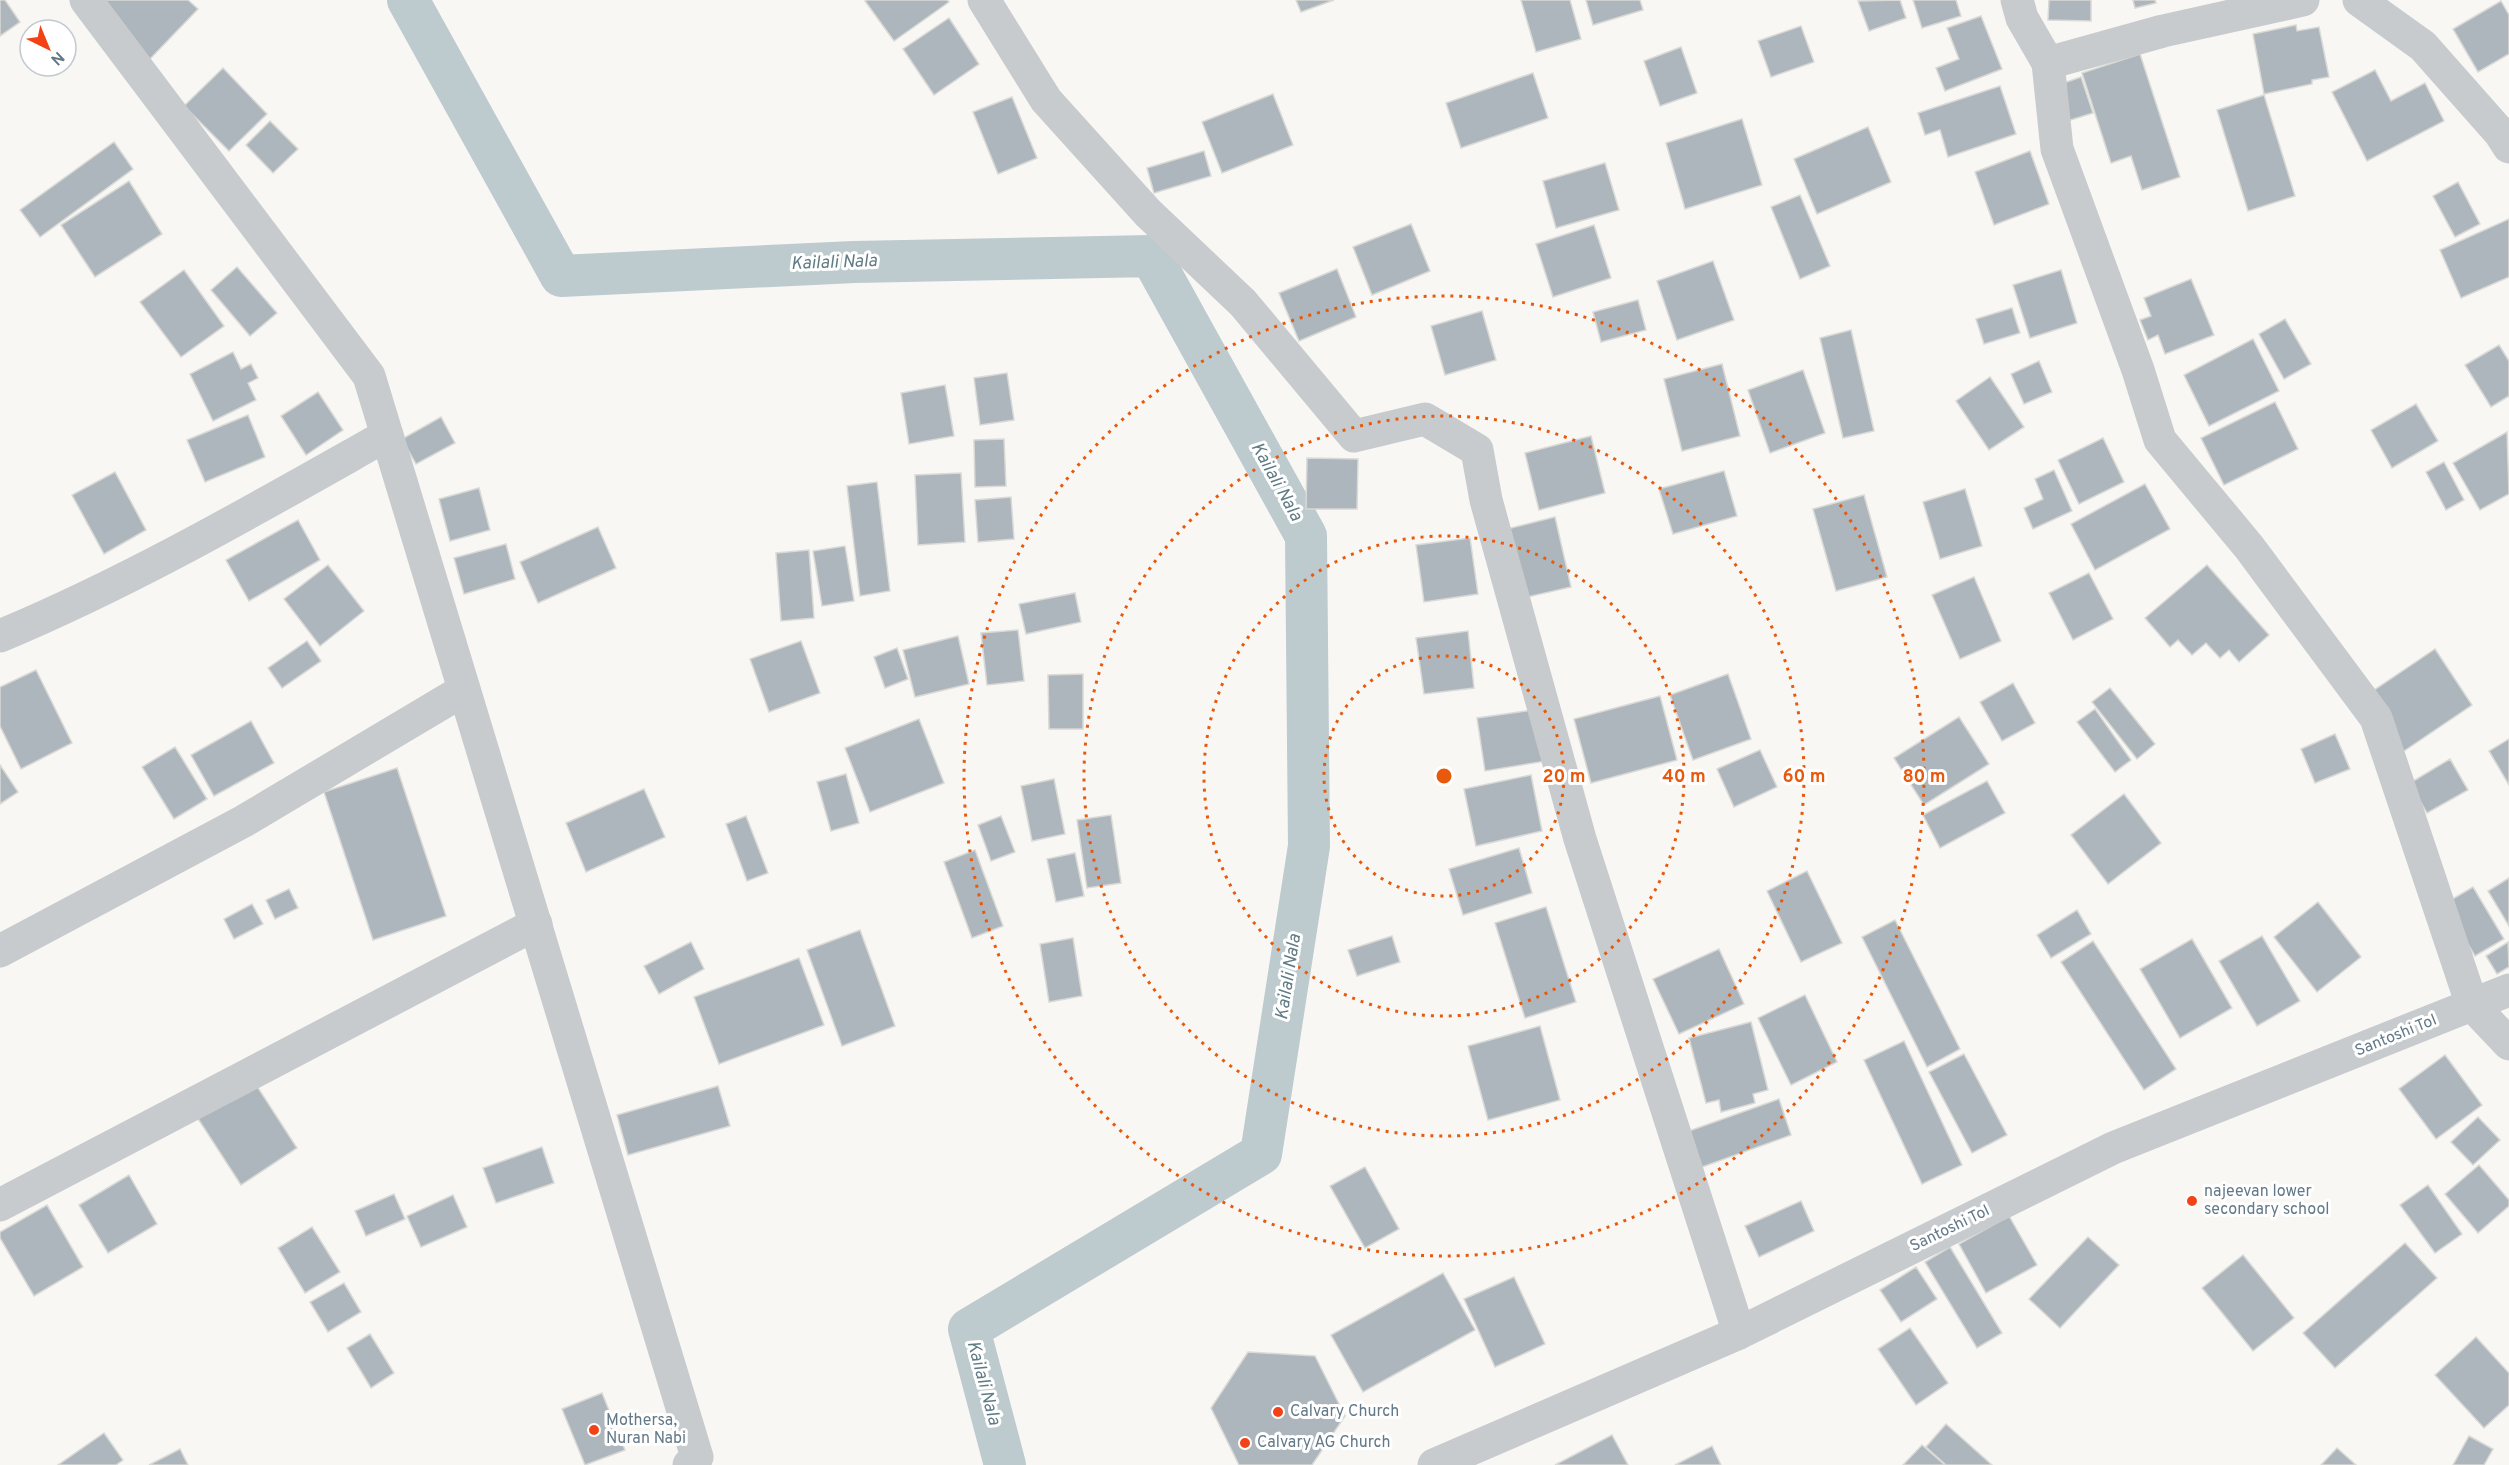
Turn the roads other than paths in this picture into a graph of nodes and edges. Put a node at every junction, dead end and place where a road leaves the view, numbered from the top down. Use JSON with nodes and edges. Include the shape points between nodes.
{"nodes":[{"id":1,"x":86,"y":0,"type":"edge"},
{"id":2,"x":984,"y":0,"type":"edge"},
{"id":3,"x":2016,"y":0,"type":"edge"},
{"id":4,"x":2303,"y":0,"type":"edge"},
{"id":5,"x":2359,"y":0,"type":"edge"},
{"id":6,"x":2048,"y":63,"type":"junction"},
{"id":7,"x":2509,"y":147,"type":"edge"},
{"id":8,"x":387,"y":435,"type":"junction"},
{"id":9,"x":0,"y":636,"type":"edge"},
{"id":10,"x":464,"y":690,"type":"junction"},
{"id":11,"x":536,"y":924,"type":"junction"},
{"id":12,"x":0,"y":951,"type":"edge"},
{"id":13,"x":2509,"y":990,"type":"edge"},
{"id":14,"x":2472,"y":1005,"type":"junction"},
{"id":15,"x":2509,"y":1044,"type":"edge"},
{"id":16,"x":0,"y":1205,"type":"edge"},
{"id":17,"x":1739,"y":1333,"type":"junction"},
{"id":18,"x":689,"y":1465,"type":"edge"},
{"id":19,"x":1434,"y":1465,"type":"edge"}],
"edges":[{"from":1,"to":8,"type":"street","via":[[369,376]]},
{"from":2,"to":17,"type":"street","via":[[1046,100],[1148,213],[1243,303],[1354,436],[1425,419],[1478,450],[1486,500],[1580,839]]},
{"from":3,"to":6,"type":"street"},
{"from":4,"to":6,"type":"street","via":[[2163,31]]},
{"from":5,"to":7,"type":"street","via":[[2423,46]]},
{"from":6,"to":14,"type":"street","via":[[2057,149],[2160,440],[2249,547],[2376,718]]},
{"from":8,"to":9,"type":"street","via":[[249,512]]},
{"from":8,"to":10,"type":"street"},
{"from":10,"to":11,"type":"street"},
{"from":10,"to":12,"type":"street","via":[[244,821]]},
{"from":11,"to":16,"type":"street"},
{"from":11,"to":18,"type":"street","via":[[697,1457]]},
{"from":13,"to":14,"type":"street","name":"Santoshi Tol"},
{"from":14,"to":15,"type":"street"},
{"from":14,"to":17,"type":"street","name":"Santoshi Tol","via":[[2113,1148]]},
{"from":17,"to":19,"type":"street","name":"Santoshi Tol"}]}
